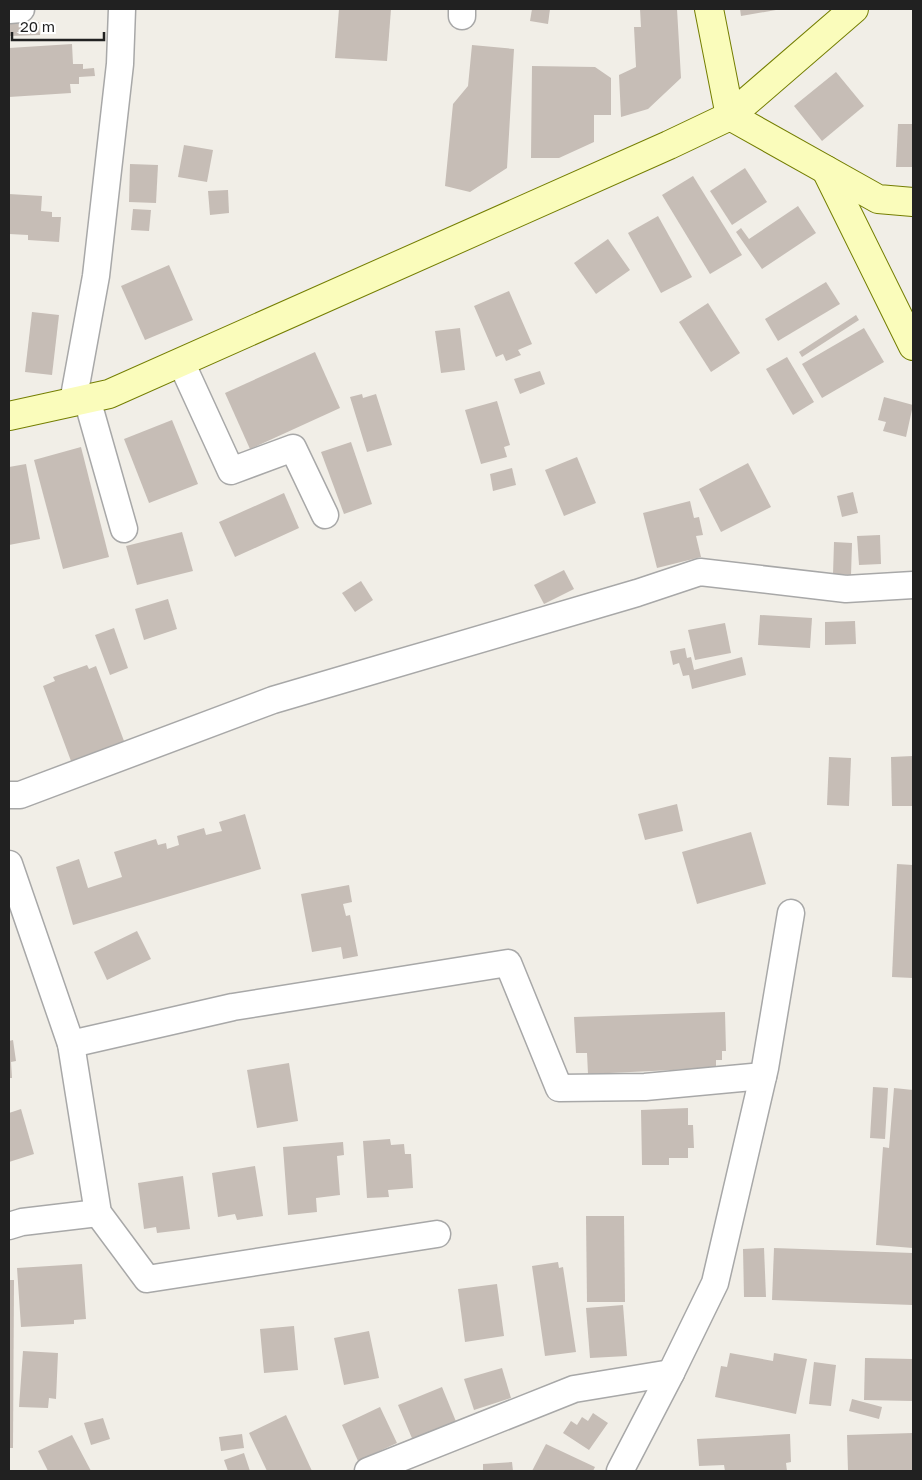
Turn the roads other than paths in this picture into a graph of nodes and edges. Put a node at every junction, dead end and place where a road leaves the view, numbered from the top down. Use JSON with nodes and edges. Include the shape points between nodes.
{"nodes":[{"id":1,"x":21,"y":9,"type":"edge"},
{"id":2,"x":122,"y":9,"type":"edge"},
{"id":3,"x":709,"y":9,"type":"edge"},
{"id":4,"x":854,"y":9,"type":"edge"},
{"id":5,"x":9,"y":10,"type":"edge"},
{"id":6,"x":730,"y":116,"type":"junction"},
{"id":7,"x":826,"y":170,"type":"junction"},
{"id":8,"x":913,"y":202,"type":"edge"},
{"id":9,"x":913,"y":346,"type":"edge"},
{"id":10,"x":181,"y":362,"type":"junction"},
{"id":11,"x":80,"y":400,"type":"junction"},
{"id":12,"x":9,"y":416,"type":"edge"},
{"id":13,"x":324,"y":515,"type":"dead end"},
{"id":14,"x":124,"y":529,"type":"dead end"},
{"id":15,"x":913,"y":585,"type":"edge"},
{"id":16,"x":9,"y":795,"type":"edge"},
{"id":17,"x":9,"y":864,"type":"edge"},
{"id":18,"x":791,"y":913,"type":"dead end"},
{"id":19,"x":71,"y":1044,"type":"junction"},
{"id":20,"x":763,"y":1076,"type":"junction"},
{"id":21,"x":98,"y":1213,"type":"junction"},
{"id":22,"x":9,"y":1226,"type":"edge"},
{"id":23,"x":437,"y":1234,"type":"dead end"},
{"id":24,"x":671,"y":1373,"type":"junction"},
{"id":25,"x":368,"y":1471,"type":"edge"},
{"id":26,"x":620,"y":1471,"type":"edge"}],
"edges":[{"from":1,"to":5,"type":"street"},
{"from":2,"to":11,"type":"street","via":[[120,64]]},
{"from":3,"to":6,"type":"main road"},
{"from":4,"to":6,"type":"main road"},
{"from":6,"to":7,"type":"main road"},
{"from":6,"to":10,"type":"main road"},
{"from":7,"to":8,"type":"main road","via":[[878,199]]},
{"from":7,"to":9,"type":"main road"},
{"from":10,"to":11,"type":"main road","via":[[109,394]]},
{"from":10,"to":13,"type":"street","via":[[231,471],[293,448]]},
{"from":11,"to":12,"type":"main road"},
{"from":11,"to":14,"type":"street"},
{"from":15,"to":16,"type":"street","via":[[846,590],[700,572],[273,700],[20,795]]},
{"from":17,"to":19,"type":"street"},
{"from":18,"to":20,"type":"street"},
{"from":19,"to":20,"type":"street","via":[[233,1007],[508,963],[559,1088],[645,1087]]},
{"from":19,"to":21,"type":"street"},
{"from":20,"to":24,"type":"street","via":[[714,1283]]},
{"from":21,"to":22,"type":"street"},
{"from":21,"to":23,"type":"street","via":[[148,1279]]},
{"from":24,"to":25,"type":"street","via":[[574,1389]]},
{"from":24,"to":26,"type":"street"}]}
